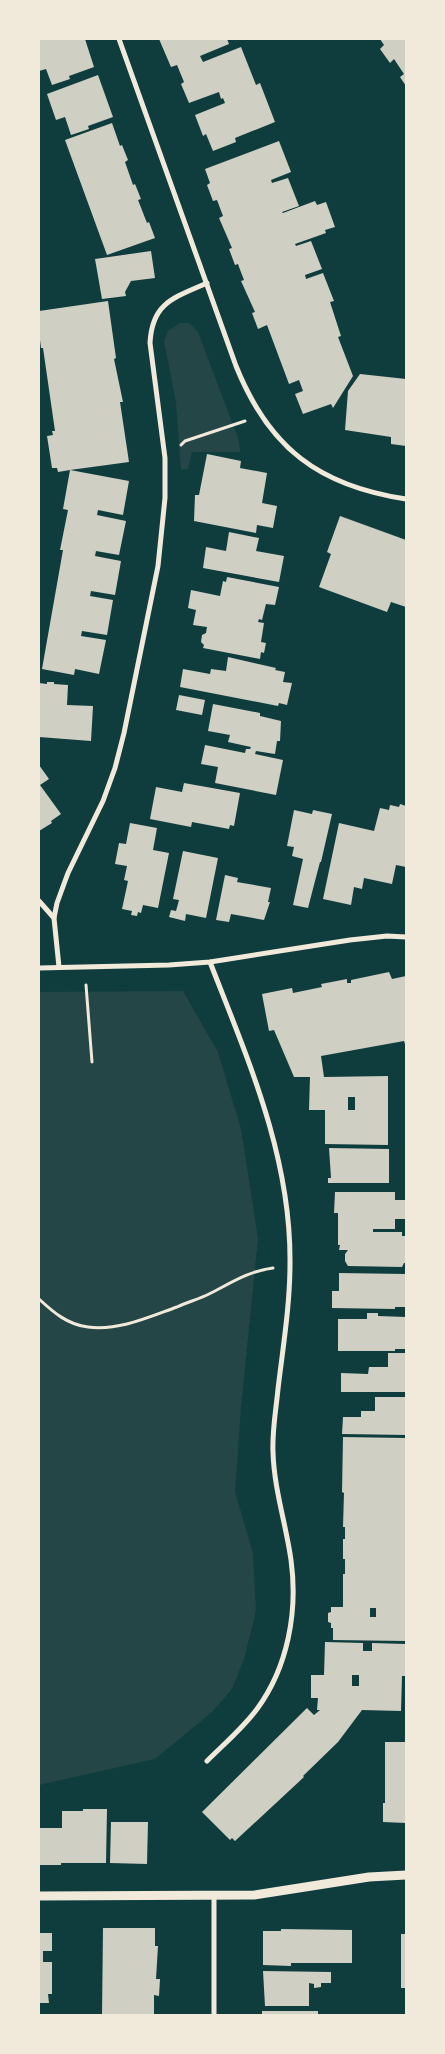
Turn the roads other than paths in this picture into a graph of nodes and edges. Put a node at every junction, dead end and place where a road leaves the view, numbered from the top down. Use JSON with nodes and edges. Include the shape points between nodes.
{"nodes":[{"id":1,"x":119,"y":39,"type":"edge"},
{"id":2,"x":206,"y":283,"type":"junction"},
{"id":3,"x":406,"y":499,"type":"edge"},
{"id":4,"x":39,"y":901,"type":"edge"},
{"id":5,"x":54,"y":918,"type":"junction"},
{"id":6,"x":406,"y":937,"type":"edge"},
{"id":7,"x":210,"y":962,"type":"junction"},
{"id":8,"x":59,"y":967,"type":"junction"},
{"id":9,"x":39,"y":968,"type":"edge"},
{"id":10,"x":207,"y":1760,"type":"dead end"},
{"id":11,"x":406,"y":1875,"type":"edge"},
{"id":12,"x":39,"y":1896,"type":"edge"},
{"id":13,"x":214,"y":1896,"type":"junction"},
{"id":14,"x":214,"y":2015,"type":"edge"}],
"edges":[{"from":1,"to":2,"type":"street"},
{"from":2,"to":3,"type":"street","via":[[244,387],[262,419],[293,452],[314,468],[362,490]]},
{"from":2,"to":5,"type":"street","via":[[161,308],[153,318],[150,330],[164,458],[165,498],[158,566],[115,768],[103,801],[68,873]]},
{"from":4,"to":5,"type":"street"},
{"from":5,"to":8,"type":"street"},
{"from":6,"to":7,"type":"street","via":[[350,940]]},
{"from":7,"to":8,"type":"street"},
{"from":7,"to":10,"type":"street","via":[[251,1068],[276,1145],[288,1225],[289,1298],[273,1451],[293,1588],[288,1642],[270,1691],[256,1711]]},
{"from":8,"to":9,"type":"street"},
{"from":11,"to":13,"type":"street","via":[[254,1895]]},
{"from":12,"to":13,"type":"street"},
{"from":13,"to":14,"type":"street"}]}
